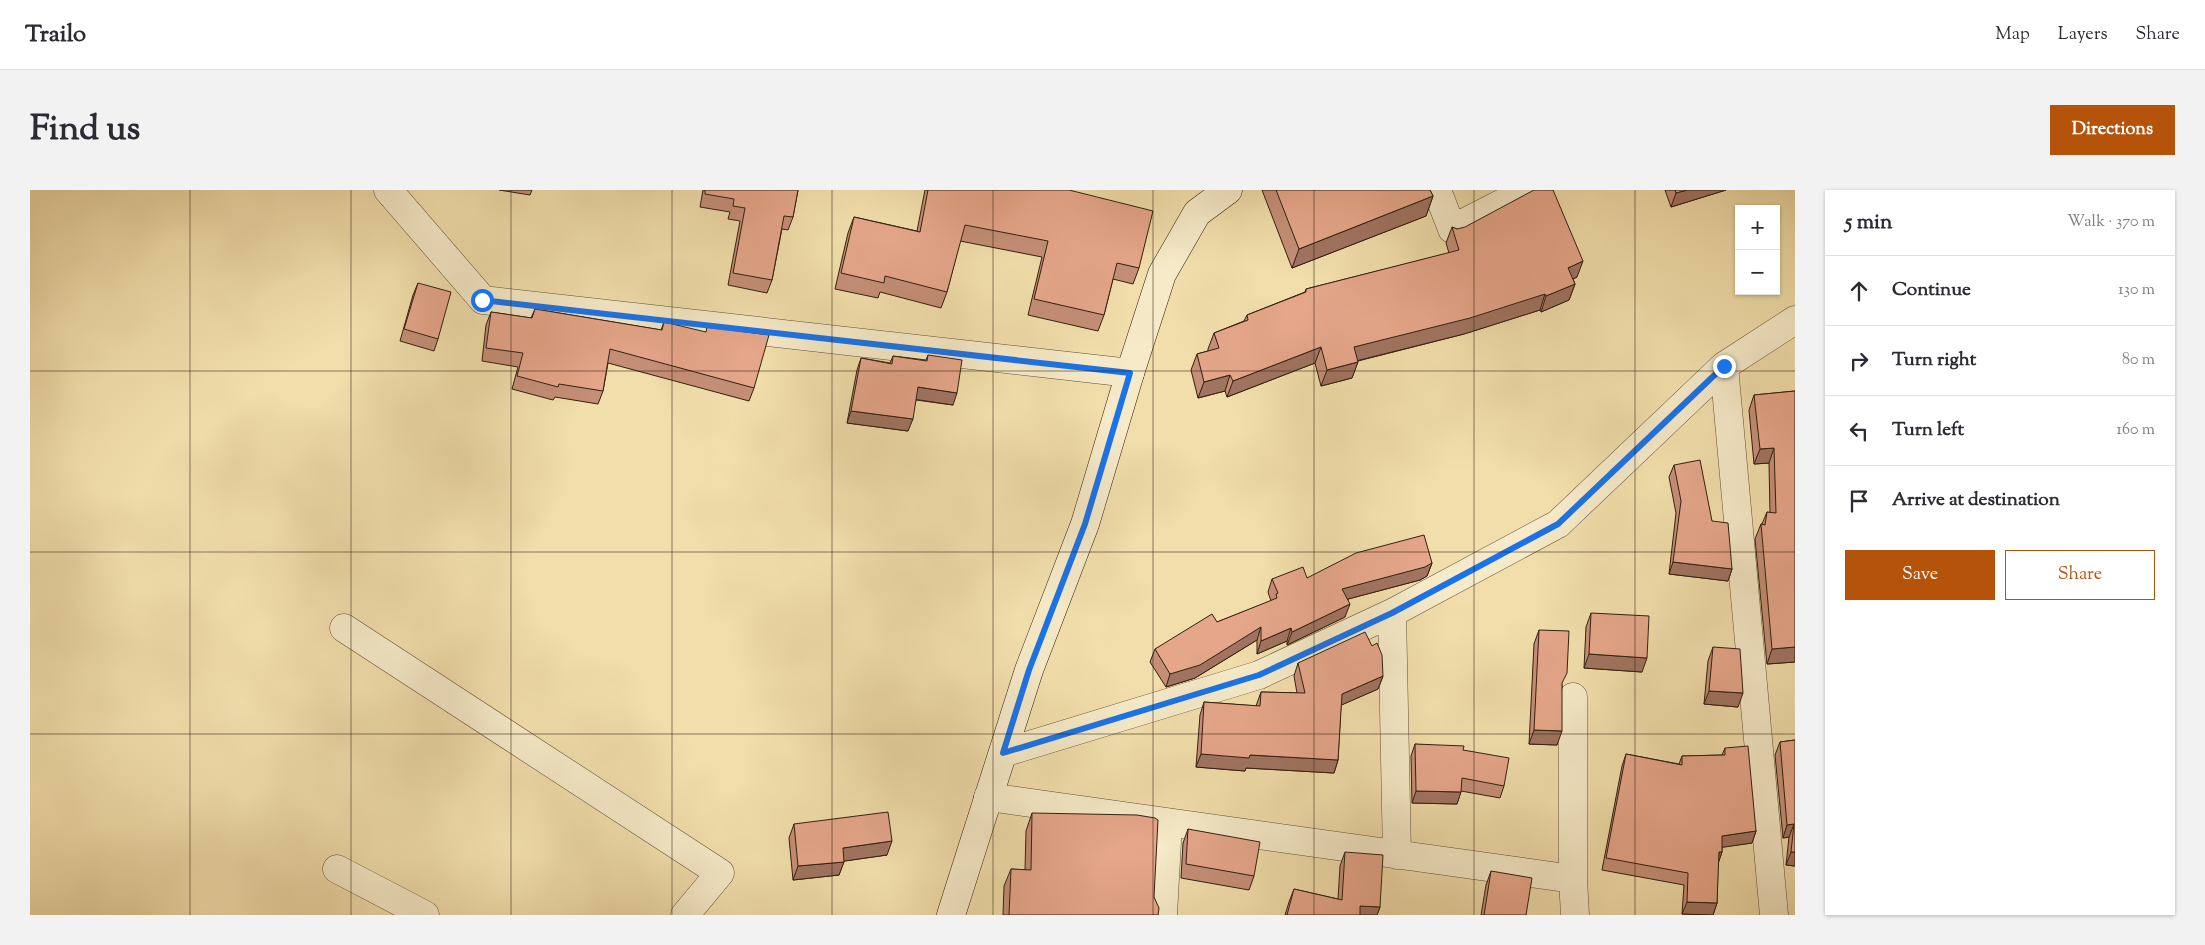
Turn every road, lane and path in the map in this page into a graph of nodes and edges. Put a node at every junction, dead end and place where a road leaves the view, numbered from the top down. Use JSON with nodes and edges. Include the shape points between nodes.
{"nodes":[{"id":1,"x":388,"y":190,"type":"edge"},
{"id":2,"x":1228,"y":190,"type":"edge"},
{"id":3,"x":1437,"y":190,"type":"edge"},
{"id":4,"x":1528,"y":190,"type":"edge"},
{"id":5,"x":1795,"y":320,"type":"edge"},
{"id":6,"x":1724,"y":366,"type":"junction"},
{"id":7,"x":1130,"y":373,"type":"junction"},
{"id":8,"x":1392,"y":613,"type":"junction"},
{"id":9,"x":344,"y":628,"type":"dead end"},
{"id":10,"x":1573,"y":697,"type":"dead end"},
{"id":11,"x":1003,"y":753,"type":"junction"},
{"id":12,"x":988,"y":797,"type":"junction"},
{"id":13,"x":1168,"y":823,"type":"junction"},
{"id":14,"x":1397,"y":855,"type":"junction"},
{"id":15,"x":337,"y":868,"type":"dead end"},
{"id":16,"x":1573,"y":879,"type":"junction"},
{"id":17,"x":425,"y":915,"type":"edge"},
{"id":18,"x":685,"y":915,"type":"edge"},
{"id":19,"x":951,"y":915,"type":"edge"},
{"id":20,"x":1163,"y":915,"type":"edge"},
{"id":21,"x":1575,"y":915,"type":"edge"},
{"id":22,"x":1774,"y":915,"type":"edge"}],
"edges":[{"from":1,"to":7,"type":"street","via":[[482,300]]},
{"from":2,"to":7,"type":"street","via":[[1197,213],[1162,274]]},
{"from":3,"to":4,"type":"street","via":[[1452,229]]},
{"from":5,"to":6,"type":"street"},
{"from":6,"to":8,"type":"street","via":[[1558,524]]},
{"from":6,"to":22,"type":"street"},
{"from":7,"to":11,"type":"street","via":[[1085,524],[1029,670]]},
{"from":8,"to":11,"type":"street","via":[[1259,675]]},
{"from":8,"to":14,"type":"street"},
{"from":9,"to":18,"type":"street","via":[[720,873]]},
{"from":10,"to":16,"type":"street"},
{"from":11,"to":12,"type":"street"},
{"from":12,"to":13,"type":"street"},
{"from":12,"to":19,"type":"street"},
{"from":13,"to":14,"type":"street"},
{"from":13,"to":20,"type":"street"},
{"from":14,"to":16,"type":"street"},
{"from":15,"to":17,"type":"street"},
{"from":16,"to":21,"type":"street"}]}
